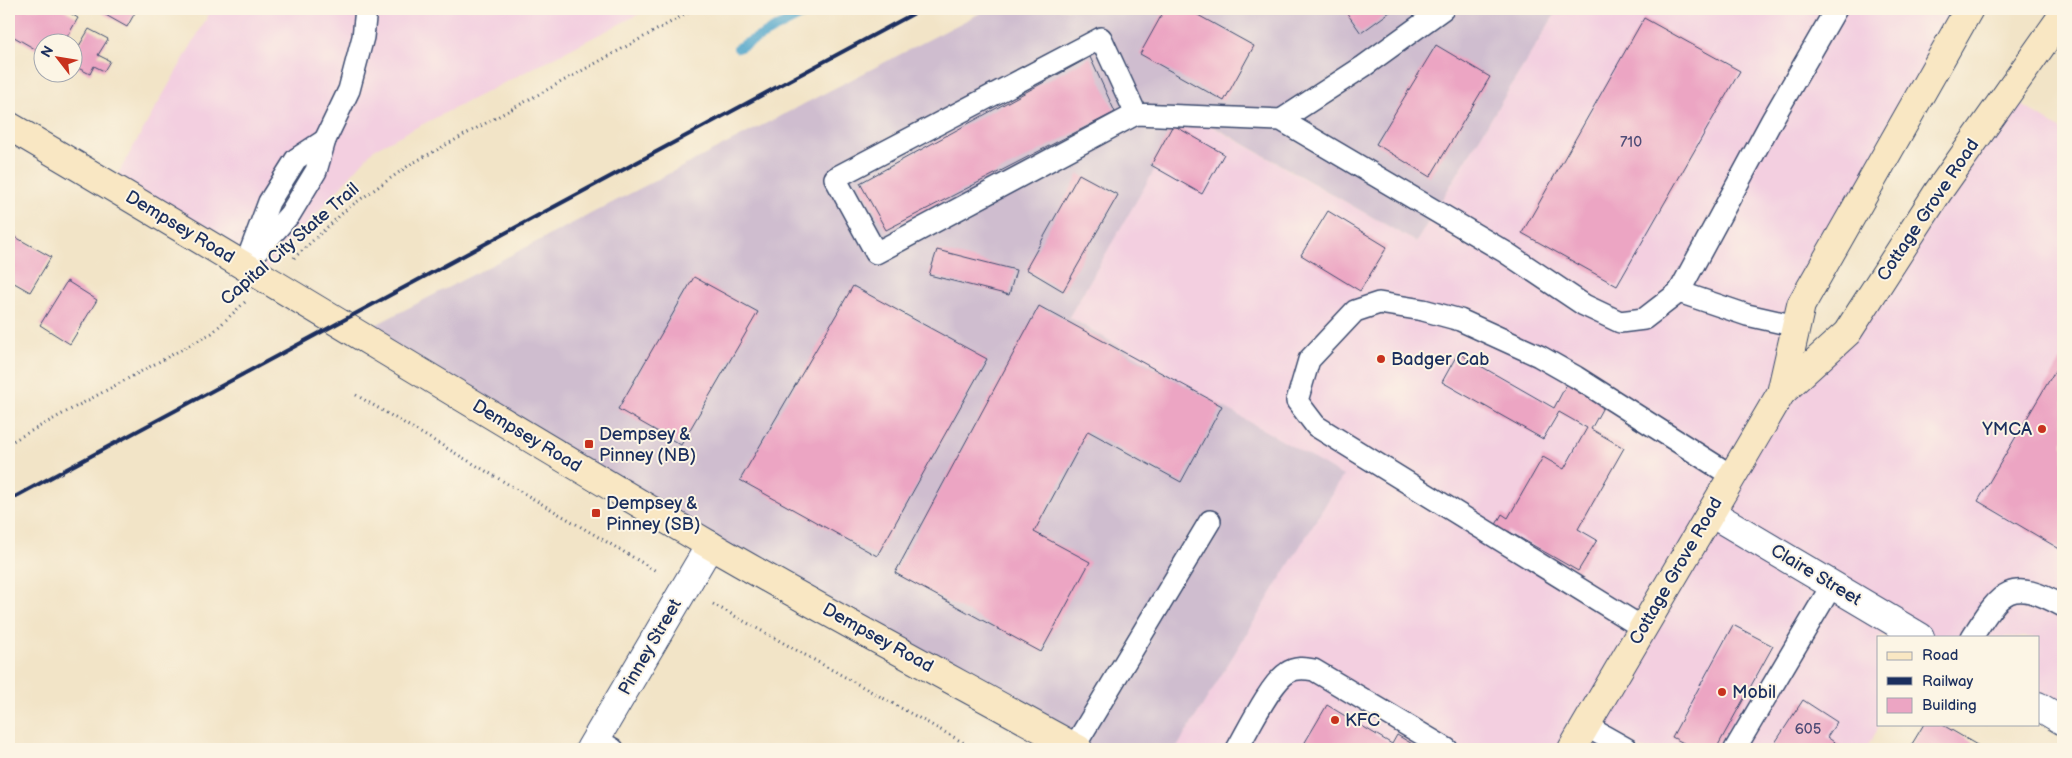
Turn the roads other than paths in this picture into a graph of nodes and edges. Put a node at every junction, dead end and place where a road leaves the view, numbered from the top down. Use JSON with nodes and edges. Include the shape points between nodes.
{"nodes":[{"id":1,"x":366,"y":9,"type":"edge"},
{"id":2,"x":1444,"y":9,"type":"edge"},
{"id":3,"x":1836,"y":9,"type":"edge"},
{"id":4,"x":1969,"y":9,"type":"edge"},
{"id":5,"x":2063,"y":15,"type":"edge"},
{"id":6,"x":1136,"y":114,"type":"junction"},
{"id":7,"x":1281,"y":120,"type":"junction"},
{"id":8,"x":9,"y":126,"type":"edge"},
{"id":9,"x":245,"y":265,"type":"junction"},
{"id":10,"x":1679,"y":292,"type":"junction"},
{"id":11,"x":1796,"y":326,"type":"junction"},
{"id":12,"x":1781,"y":393,"type":"junction"},
{"id":13,"x":1732,"y":476,"type":"junction"},
{"id":14,"x":1711,"y":513,"type":"junction"},
{"id":15,"x":1210,"y":521,"type":"dead end"},
{"id":16,"x":710,"y":545,"type":"junction"},
{"id":17,"x":1832,"y":585,"type":"junction"},
{"id":18,"x":2063,"y":606,"type":"edge"},
{"id":19,"x":1643,"y":628,"type":"junction"},
{"id":20,"x":1918,"y":636,"type":"edge"},
{"id":21,"x":1973,"y":636,"type":"edge"},
{"id":22,"x":2040,"y":707,"type":"edge"},
{"id":23,"x":2063,"y":721,"type":"edge"},
{"id":24,"x":1586,"y":726,"type":"junction"},
{"id":25,"x":600,"y":746,"type":"edge"},
{"id":26,"x":1076,"y":748,"type":"edge"},
{"id":27,"x":1240,"y":748,"type":"edge"},
{"id":28,"x":1447,"y":749,"type":"edge"},
{"id":29,"x":1572,"y":749,"type":"edge"},
{"id":30,"x":1627,"y":749,"type":"edge"},
{"id":31,"x":1735,"y":749,"type":"edge"}],
"edges":[{"from":1,"to":9,"type":"lane","via":[[349,90],[325,140],[316,171],[290,214]]},
{"from":2,"to":7,"type":"lane"},
{"from":3,"to":10,"type":"lane"},
{"from":4,"to":11,"type":"street","name":"Cottage Grove Road","via":[[1801,305]]},
{"from":5,"to":12,"type":"street","name":"Cottage Grove Road","via":[[1938,192],[1847,333]]},
{"from":6,"to":6,"type":"lane","via":[[1101,38],[835,178],[876,253]]},
{"from":6,"to":7,"type":"lane"},
{"from":7,"to":10,"type":"lane","via":[[1505,252],[1584,305],[1620,322],[1644,319]]},
{"from":8,"to":9,"type":"street","name":"Dempsey Road"},
{"from":9,"to":16,"type":"street","name":"Dempsey Road","via":[[364,340]]},
{"from":10,"to":11,"type":"lane","via":[[1747,315]]},
{"from":11,"to":12,"type":"street","name":"Cottage Grove Road"},
{"from":12,"to":13,"type":"street","name":"Cottage Grove Road"},
{"from":13,"to":14,"type":"street","name":"Cottage Grove Road"},
{"from":13,"to":19,"type":"lane","via":[[1540,356],[1460,320],[1379,303],[1355,311],[1309,360],[1297,401],[1316,426]]},
{"from":14,"to":17,"type":"street","name":"Claire Street"},
{"from":14,"to":19,"type":"street","name":"Cottage Grove Road"},
{"from":15,"to":26,"type":"lane"},
{"from":16,"to":25,"type":"street","name":"Pinney Street"},
{"from":16,"to":26,"type":"street","name":"Dempsey Road"},
{"from":17,"to":20,"type":"street","name":"Claire Street"},
{"from":17,"to":31,"type":"lane"},
{"from":18,"to":21,"type":"lane","via":[[2040,593],[2024,589],[2007,591],[1987,613]]},
{"from":19,"to":24,"type":"street","name":"Cottage Grove Road"},
{"from":22,"to":23,"type":"street"},
{"from":24,"to":29,"type":"street","name":"Cottage Grove Road"},
{"from":24,"to":30,"type":"lane"},
{"from":27,"to":28,"type":"lane","via":[[1278,680],[1303,667],[1314,670]]}]}
